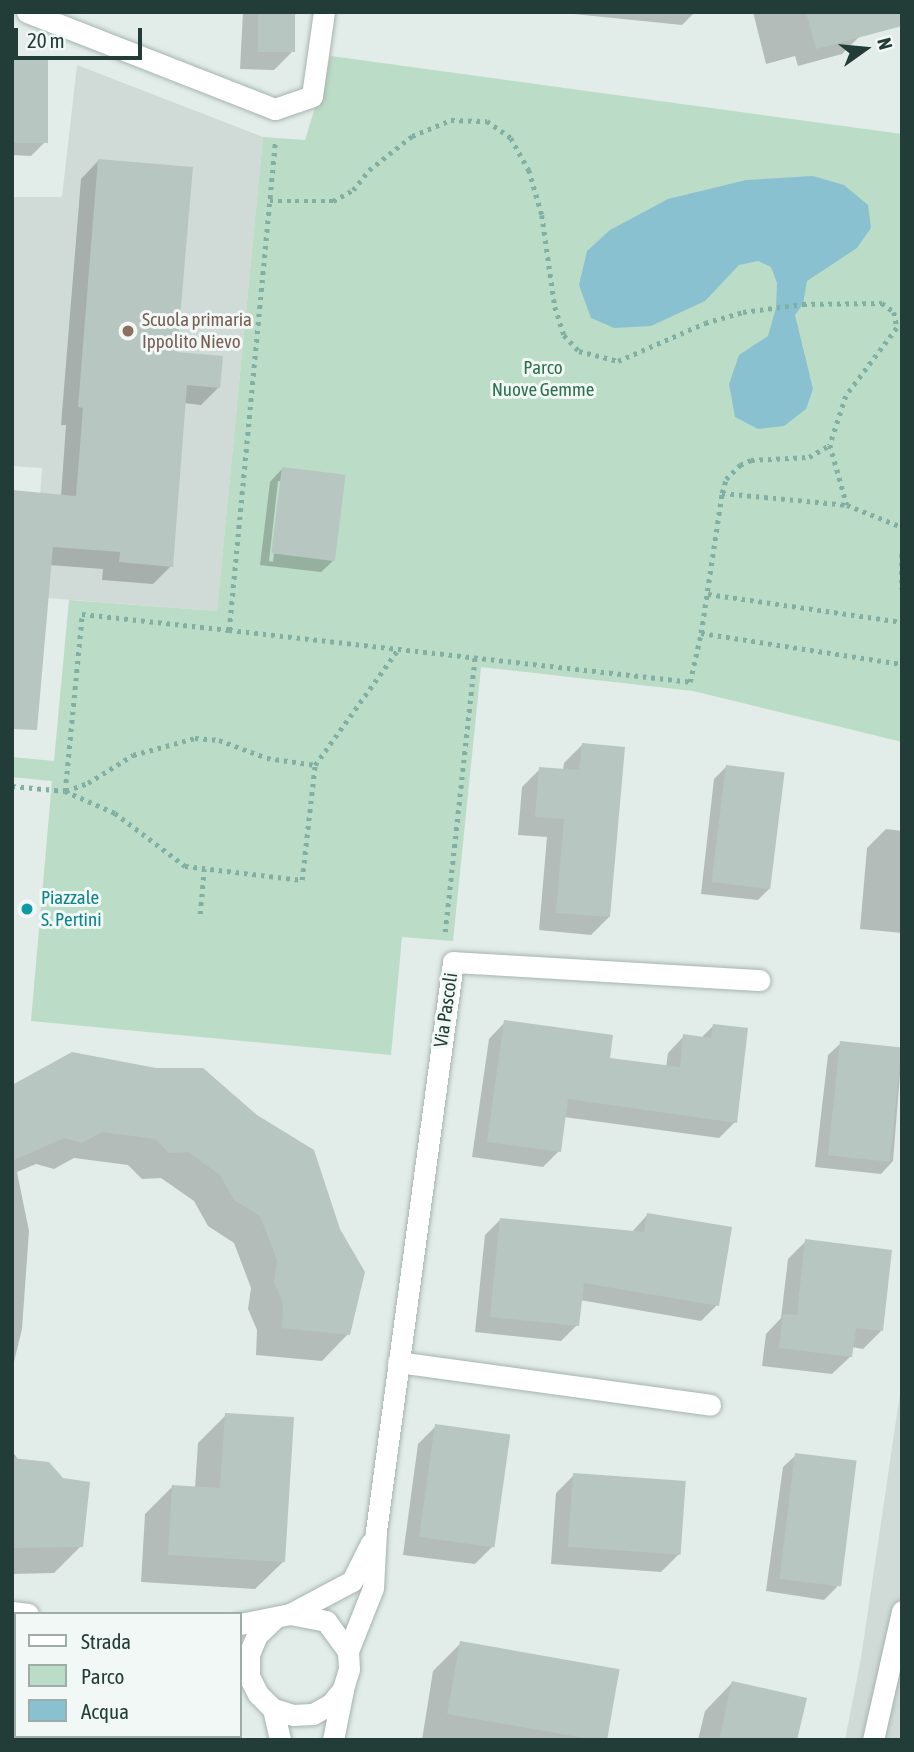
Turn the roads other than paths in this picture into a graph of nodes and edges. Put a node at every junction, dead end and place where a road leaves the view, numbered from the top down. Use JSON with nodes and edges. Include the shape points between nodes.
{"nodes":[{"id":1,"x":27,"y":12,"type":"edge"},
{"id":2,"x":324,"y":12,"type":"edge"},
{"id":3,"x":760,"y":980,"type":"dead end"},
{"id":4,"x":398,"y":1362,"type":"junction"},
{"id":5,"x":710,"y":1405,"type":"dead end"},
{"id":6,"x":376,"y":1531,"type":"junction"},
{"id":7,"x":902,"y":1611,"type":"edge"},
{"id":8,"x":281,"y":1617,"type":"junction"},
{"id":9,"x":242,"y":1624,"type":"edge"},
{"id":10,"x":348,"y":1651,"type":"junction"},
{"id":11,"x":244,"y":1669,"type":"edge"},
{"id":12,"x":343,"y":1689,"type":"junction"},
{"id":13,"x":273,"y":1709,"type":"junction"},
{"id":14,"x":280,"y":1740,"type":"edge"},
{"id":15,"x":333,"y":1740,"type":"edge"},
{"id":16,"x":873,"y":1740,"type":"edge"}],
"edges":[{"from":1,"to":2,"type":"street","via":[[275,109],[312,96]]},
{"from":3,"to":4,"type":"street","name":"Via Pascoli","via":[[453,962]]},
{"from":4,"to":5,"type":"street"},
{"from":4,"to":6,"type":"street","name":"Via Pascoli"},
{"from":6,"to":8,"type":"street","name":"Via Pascoli","via":[[364,1566],[352,1581]]},
{"from":6,"to":10,"type":"street","name":"Via Pascoli","via":[[373,1588]]},
{"from":7,"to":16,"type":"street"},
{"from":8,"to":9,"type":"street","name":"Via Pascoli"},
{"from":8,"to":10,"type":"street","via":[[326,1621]]},
{"from":8,"to":11,"type":"street","via":[[257,1635]]},
{"from":10,"to":12,"type":"street"},
{"from":11,"to":13,"type":"street"},
{"from":12,"to":13,"type":"street","via":[[331,1704],[313,1714]]},
{"from":12,"to":15,"type":"street"},
{"from":13,"to":14,"type":"street"}]}
